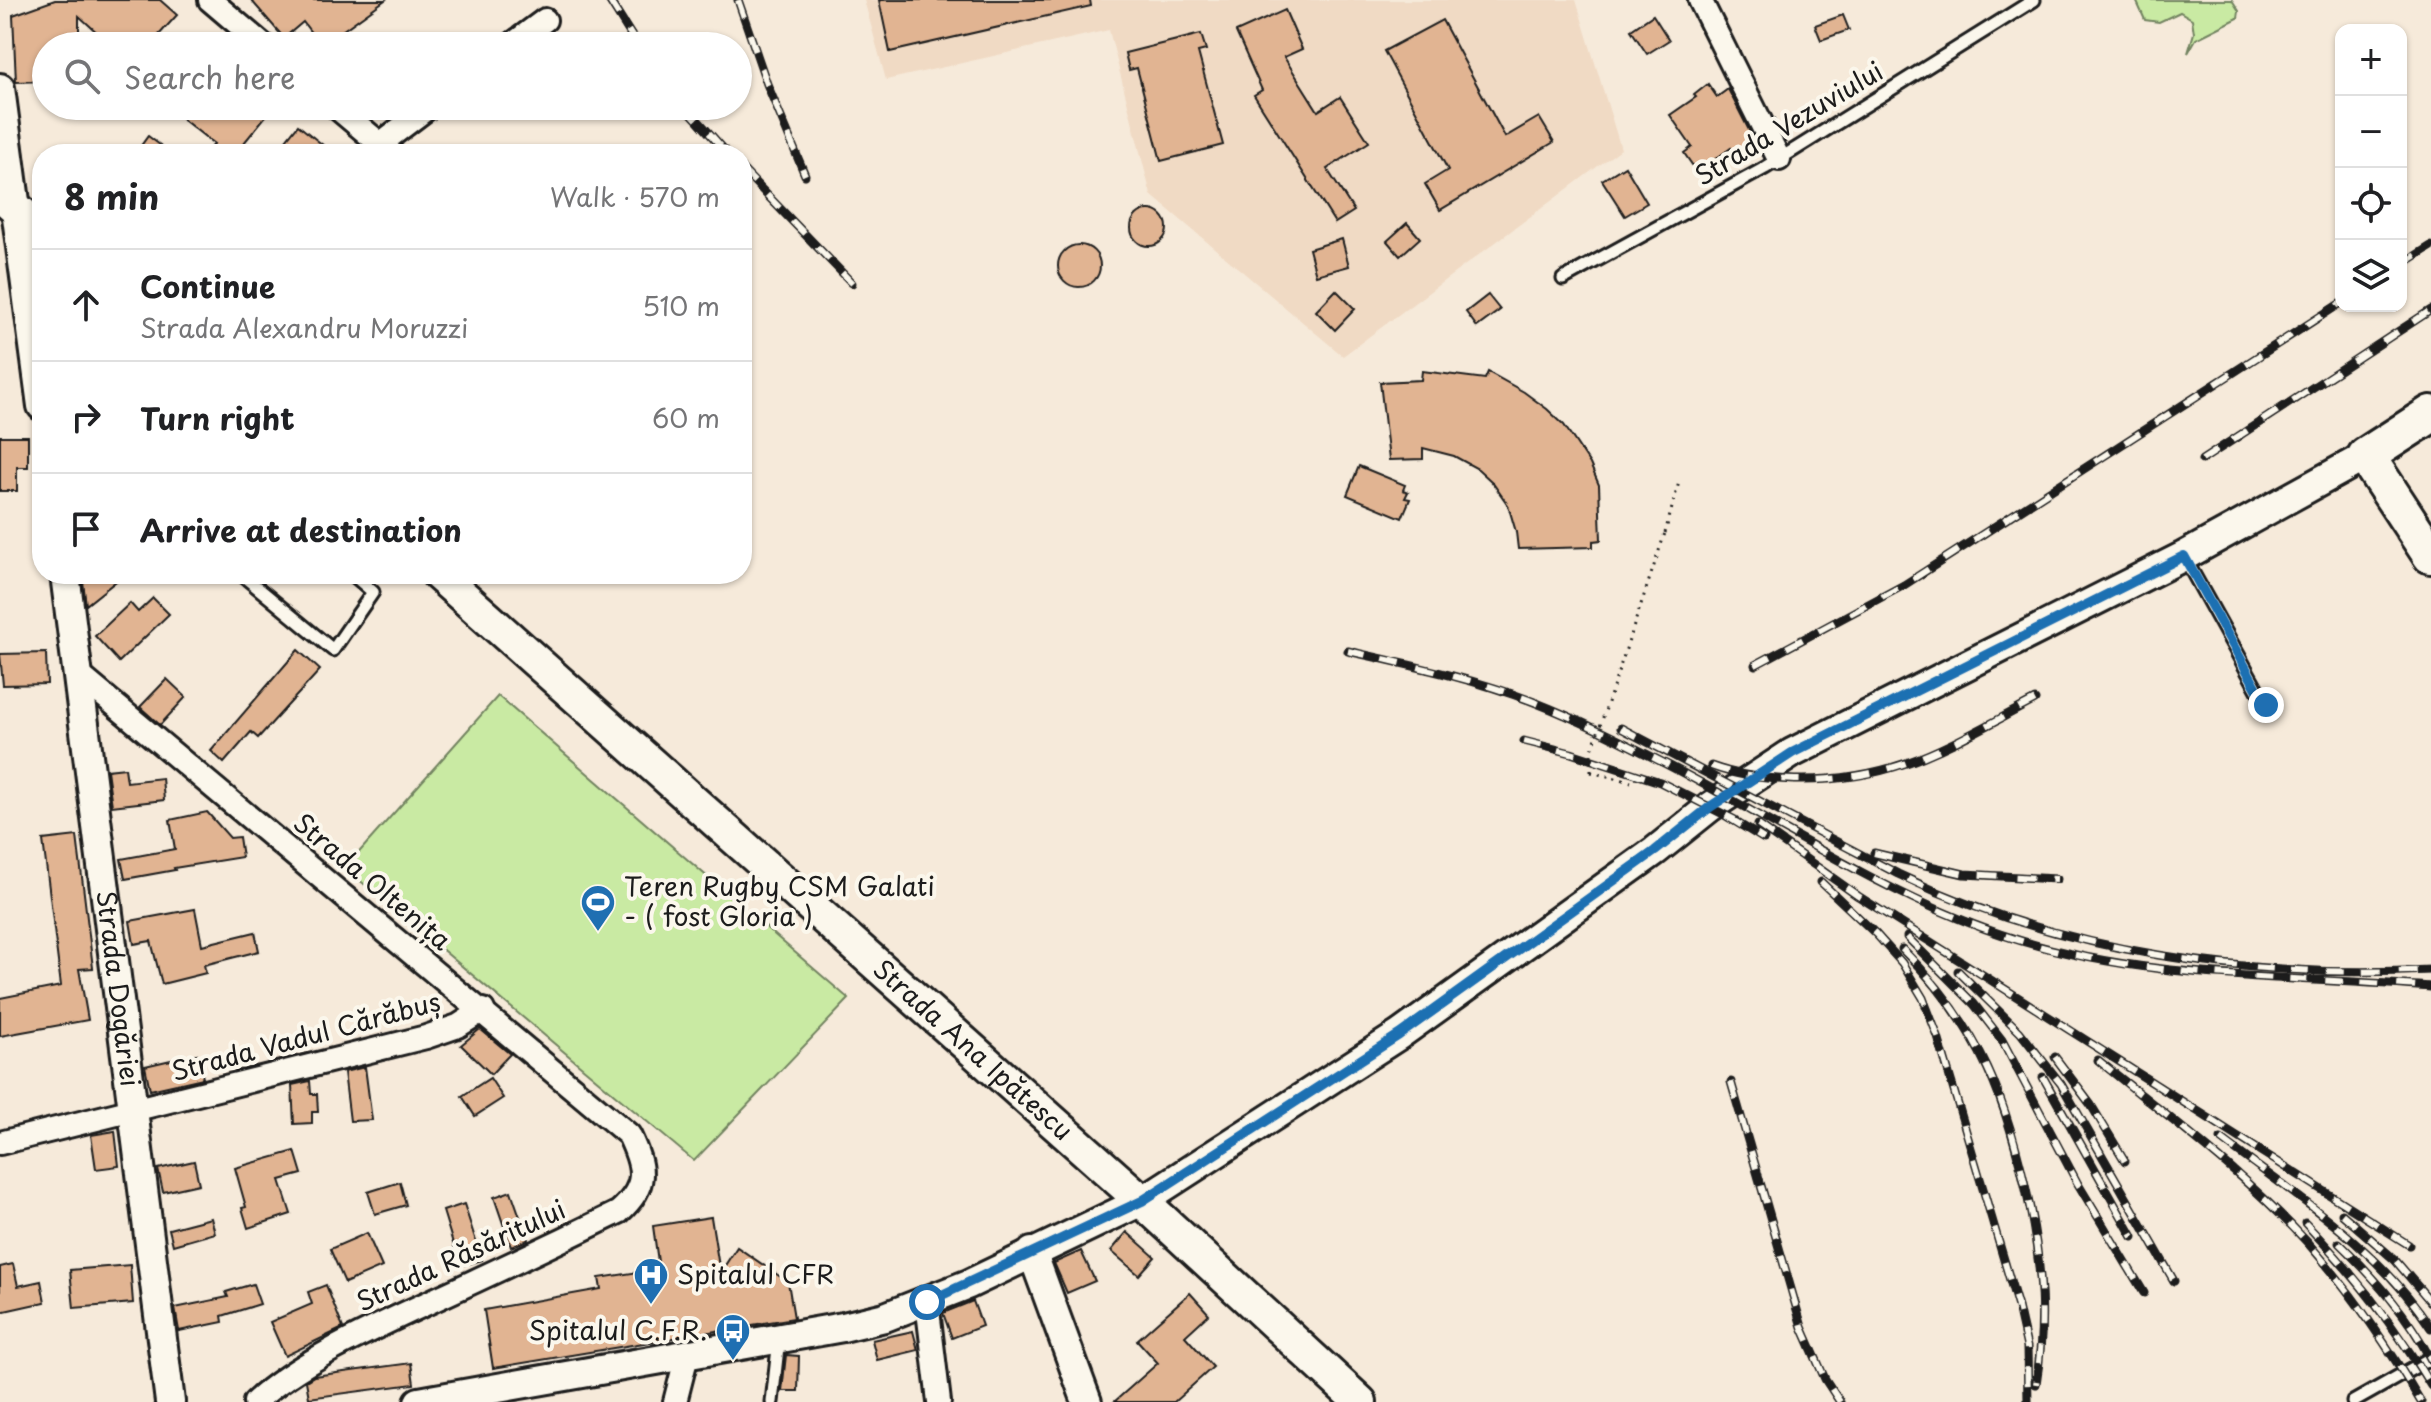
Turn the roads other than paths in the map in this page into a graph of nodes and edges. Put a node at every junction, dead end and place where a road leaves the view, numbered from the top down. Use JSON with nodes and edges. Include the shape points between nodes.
{"nodes":[{"id":1,"x":210,"y":0,"type":"edge"},
{"id":2,"x":1700,"y":0,"type":"edge"},
{"id":3,"x":2034,"y":0,"type":"edge"},
{"id":4,"x":545,"y":20,"type":"dead end"},
{"id":5,"x":248,"y":32,"type":"edge"},
{"id":6,"x":529,"y":32,"type":"edge"},
{"id":7,"x":0,"y":88,"type":"edge"},
{"id":8,"x":352,"y":120,"type":"edge"},
{"id":9,"x":416,"y":120,"type":"edge"},
{"id":10,"x":380,"y":144,"type":"edge"},
{"id":11,"x":391,"y":144,"type":"edge"},
{"id":12,"x":1779,"y":159,"type":"junction"},
{"id":13,"x":8,"y":200,"type":"edge"},
{"id":14,"x":32,"y":222,"type":"edge"},
{"id":15,"x":1563,"y":279,"type":"dead end"},
{"id":16,"x":32,"y":345,"type":"edge"},
{"id":17,"x":2431,"y":414,"type":"edge"},
{"id":18,"x":2366,"y":456,"type":"junction"},
{"id":19,"x":2431,"y":555,"type":"edge"},
{"id":20,"x":2184,"y":556,"type":"junction"},
{"id":21,"x":66,"y":584,"type":"edge"},
{"id":22,"x":253,"y":584,"type":"edge"},
{"id":23,"x":364,"y":584,"type":"edge"},
{"id":24,"x":449,"y":584,"type":"edge"},
{"id":25,"x":78,"y":674,"type":"junction"},
{"id":26,"x":2266,"y":705,"type":"dead end"},
{"id":27,"x":483,"y":1010,"type":"junction"},
{"id":28,"x":133,"y":1111,"type":"junction"},
{"id":29,"x":629,"y":1135,"type":"joint"},
{"id":30,"x":0,"y":1143,"type":"edge"},
{"id":31,"x":1142,"y":1201,"type":"junction"},
{"id":32,"x":1032,"y":1252,"type":"junction"},
{"id":33,"x":927,"y":1302,"type":"junction"},
{"id":34,"x":779,"y":1338,"type":"junction"},
{"id":35,"x":687,"y":1355,"type":"junction"},
{"id":36,"x":2431,"y":1358,"type":"edge"},
{"id":37,"x":521,"y":1393,"type":"edge"},
{"id":38,"x":170,"y":1402,"type":"edge"},
{"id":39,"x":255,"y":1402,"type":"edge"},
{"id":40,"x":419,"y":1402,"type":"edge"},
{"id":41,"x":675,"y":1402,"type":"edge"},
{"id":42,"x":772,"y":1402,"type":"edge"},
{"id":43,"x":939,"y":1402,"type":"edge"},
{"id":44,"x":1087,"y":1402,"type":"edge"},
{"id":45,"x":1360,"y":1402,"type":"edge"},
{"id":46,"x":2353,"y":1402,"type":"edge"}],
"edges":[{"from":1,"to":5,"type":"street"},
{"from":2,"to":12,"type":"street"},
{"from":3,"to":12,"type":"lane","name":"Strada Vezuviului"},
{"from":4,"to":6,"type":"street"},
{"from":7,"to":13,"type":"street"},
{"from":8,"to":10,"type":"street"},
{"from":9,"to":11,"type":"street"},
{"from":12,"to":15,"type":"lane","name":"Strada Vezuviului"},
{"from":13,"to":14,"type":"main road"},
{"from":13,"to":16,"type":"street"},
{"from":17,"to":18,"type":"main road"},
{"from":18,"to":19,"type":"main road"},
{"from":18,"to":20,"type":"street"},
{"from":20,"to":26,"type":"lane"},
{"from":20,"to":31,"type":"street","via":[[1752,777],[1399,1035]]},
{"from":21,"to":25,"type":"street","name":"Strada Dogăriei"},
{"from":22,"to":23,"type":"lane","via":[[333,650],[373,592]]},
{"from":24,"to":31,"type":"main road","name":"Strada Ana Ipătescu"},
{"from":25,"to":27,"type":"street","name":"Strada Oltenița"},
{"from":25,"to":28,"type":"street","name":"Strada Dogăriei"},
{"from":27,"to":28,"type":"street","name":"Strada Vadul Cărăbuș","via":[[426,1037]]},
{"from":27,"to":29,"type":"street","name":"Strada Oltenița"},
{"from":28,"to":30,"type":"street","name":"Strada Vadul Cărăbuș"},
{"from":28,"to":38,"type":"street","name":"Strada Dogăriei"},
{"from":29,"to":39,"type":"street","name":"Strada Răsăritului","via":[[642,1172],[637,1196],[619,1212],[367,1331]]},
{"from":31,"to":32,"type":"street"},
{"from":31,"to":45,"type":"main road","name":"Strada Ana Ipătescu"},
{"from":32,"to":33,"type":"street"},
{"from":32,"to":44,"type":"street"},
{"from":33,"to":34,"type":"street","via":[[885,1317]]},
{"from":33,"to":43,"type":"street"},
{"from":34,"to":35,"type":"street"},
{"from":34,"to":42,"type":"lane"},
{"from":35,"to":37,"type":"street"},
{"from":35,"to":41,"type":"street"},
{"from":36,"to":46,"type":"lane"},
{"from":37,"to":40,"type":"street"}]}
